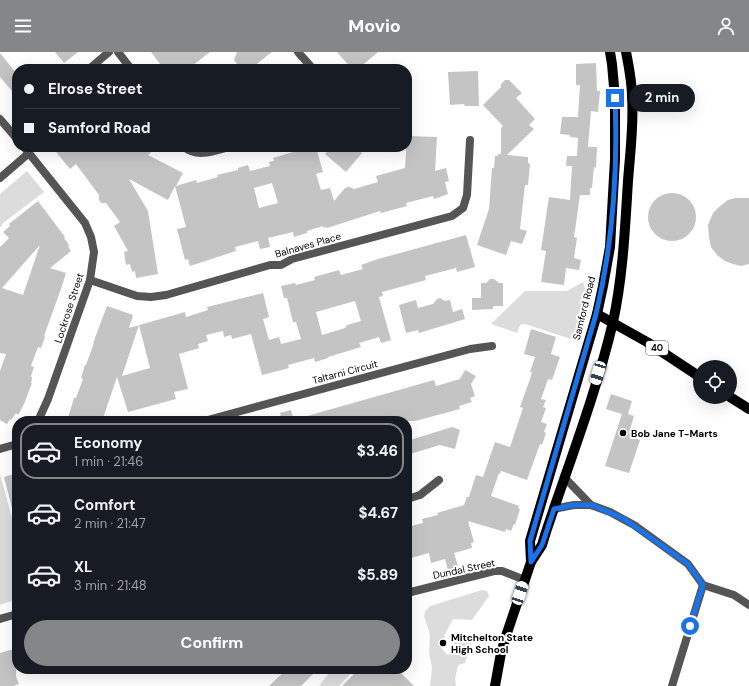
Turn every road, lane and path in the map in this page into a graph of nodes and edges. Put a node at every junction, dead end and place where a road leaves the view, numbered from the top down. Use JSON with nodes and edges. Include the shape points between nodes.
{"nodes":[{"id":1,"x":109,"y":52,"type":"edge"},
{"id":2,"x":118,"y":52,"type":"edge"},
{"id":3,"x":298,"y":52,"type":"edge"},
{"id":4,"x":610,"y":52,"type":"edge"},
{"id":5,"x":626,"y":52,"type":"edge"},
{"id":6,"x":95,"y":64,"type":"edge"},
{"id":7,"x":127,"y":64,"type":"edge"},
{"id":8,"x":309,"y":64,"type":"edge"},
{"id":9,"x":0,"y":119,"type":"edge"},
{"id":10,"x":12,"y":130,"type":"edge"},
{"id":11,"x":470,"y":140,"type":"dead end"},
{"id":12,"x":24,"y":152,"type":"edge"},
{"id":13,"x":28,"y":152,"type":"edge"},
{"id":14,"x":191,"y":152,"type":"edge"},
{"id":15,"x":208,"y":152,"type":"edge"},
{"id":16,"x":0,"y":178,"type":"edge"},
{"id":17,"x":90,"y":280,"type":"junction"},
{"id":18,"x":596,"y":314,"type":"junction"},
{"id":19,"x":613,"y":322,"type":"junction"},
{"id":20,"x":492,"y":346,"type":"dead end"},
{"id":21,"x":693,"y":372,"type":"edge"},
{"id":22,"x":737,"y":401,"type":"edge"},
{"id":23,"x":749,"y":409,"type":"edge"},
{"id":24,"x":40,"y":416,"type":"edge"},
{"id":25,"x":222,"y":416,"type":"edge"},
{"id":26,"x":12,"y":445,"type":"edge"},
{"id":27,"x":0,"y":449,"type":"edge"},
{"id":28,"x":564,"y":477,"type":"junction"},
{"id":29,"x":439,"y":480,"type":"dead end"},
{"id":30,"x":412,"y":497,"type":"edge"},
{"id":31,"x":592,"y":505,"type":"junction"},
{"id":32,"x":554,"y":509,"type":"junction"},
{"id":33,"x":531,"y":562,"type":"junction"},
{"id":34,"x":525,"y":580,"type":"junction"},
{"id":35,"x":703,"y":585,"type":"junction"},
{"id":36,"x":412,"y":592,"type":"edge"},
{"id":37,"x":749,"y":605,"type":"edge"},
{"id":38,"x":12,"y":616,"type":"edge"},
{"id":39,"x":0,"y":620,"type":"edge"},
{"id":40,"x":495,"y":686,"type":"edge"},
{"id":41,"x":672,"y":686,"type":"edge"}],
"edges":[{"from":1,"to":6,"type":"street"},
{"from":2,"to":7,"type":"street"},
{"from":3,"to":8,"type":"street"},
{"from":4,"to":18,"type":"main road","name":"Samford Road","via":[[614,92],[615,159],[610,247]]},
{"from":5,"to":19,"type":"main road","name":"Samford Road","via":[[631,79],[632,138],[624,248]]},
{"from":9,"to":10,"type":"street"},
{"from":11,"to":17,"type":"street","name":"Balnaves Place","via":[[468,195],[463,208],[452,216],[166,295],[137,296]]},
{"from":12,"to":16,"type":"street"},
{"from":13,"to":17,"type":"street","name":"Lockrose Street","via":[[85,223],[94,252]]},
{"from":14,"to":15,"type":"street"},
{"from":17,"to":24,"type":"street","name":"Lockrose Street"},
{"from":18,"to":19,"type":"main road","number":"40"},
{"from":18,"to":33,"type":"main road","name":"Samford Road","via":[[530,541]]},
{"from":19,"to":21,"type":"main road","number":"40"},
{"from":19,"to":28,"type":"main road","name":"Samford Road"},
{"from":20,"to":25,"type":"street","name":"Taltarni Circuit","via":[[470,349]]},
{"from":22,"to":23,"type":"main road"},
{"from":26,"to":27,"type":"street"},
{"from":28,"to":31,"type":"street"},
{"from":28,"to":32,"type":"main road","name":"Samford Road"},
{"from":29,"to":30,"type":"street","via":[[428,490]]},
{"from":31,"to":32,"type":"street"},
{"from":31,"to":35,"type":"street","via":[[624,519],[676,555],[688,564]]},
{"from":32,"to":33,"type":"main road","name":"Samford Road","via":[[542,545]]},
{"from":33,"to":34,"type":"main road","name":"Samford Road"},
{"from":34,"to":36,"type":"street","name":"Dundal Street","via":[[502,571],[494,571]]},
{"from":34,"to":40,"type":"main road","name":"Samford Road","via":[[501,653]]},
{"from":35,"to":37,"type":"street","via":[[734,595]]},
{"from":35,"to":41,"type":"street"},
{"from":38,"to":39,"type":"street"}]}
